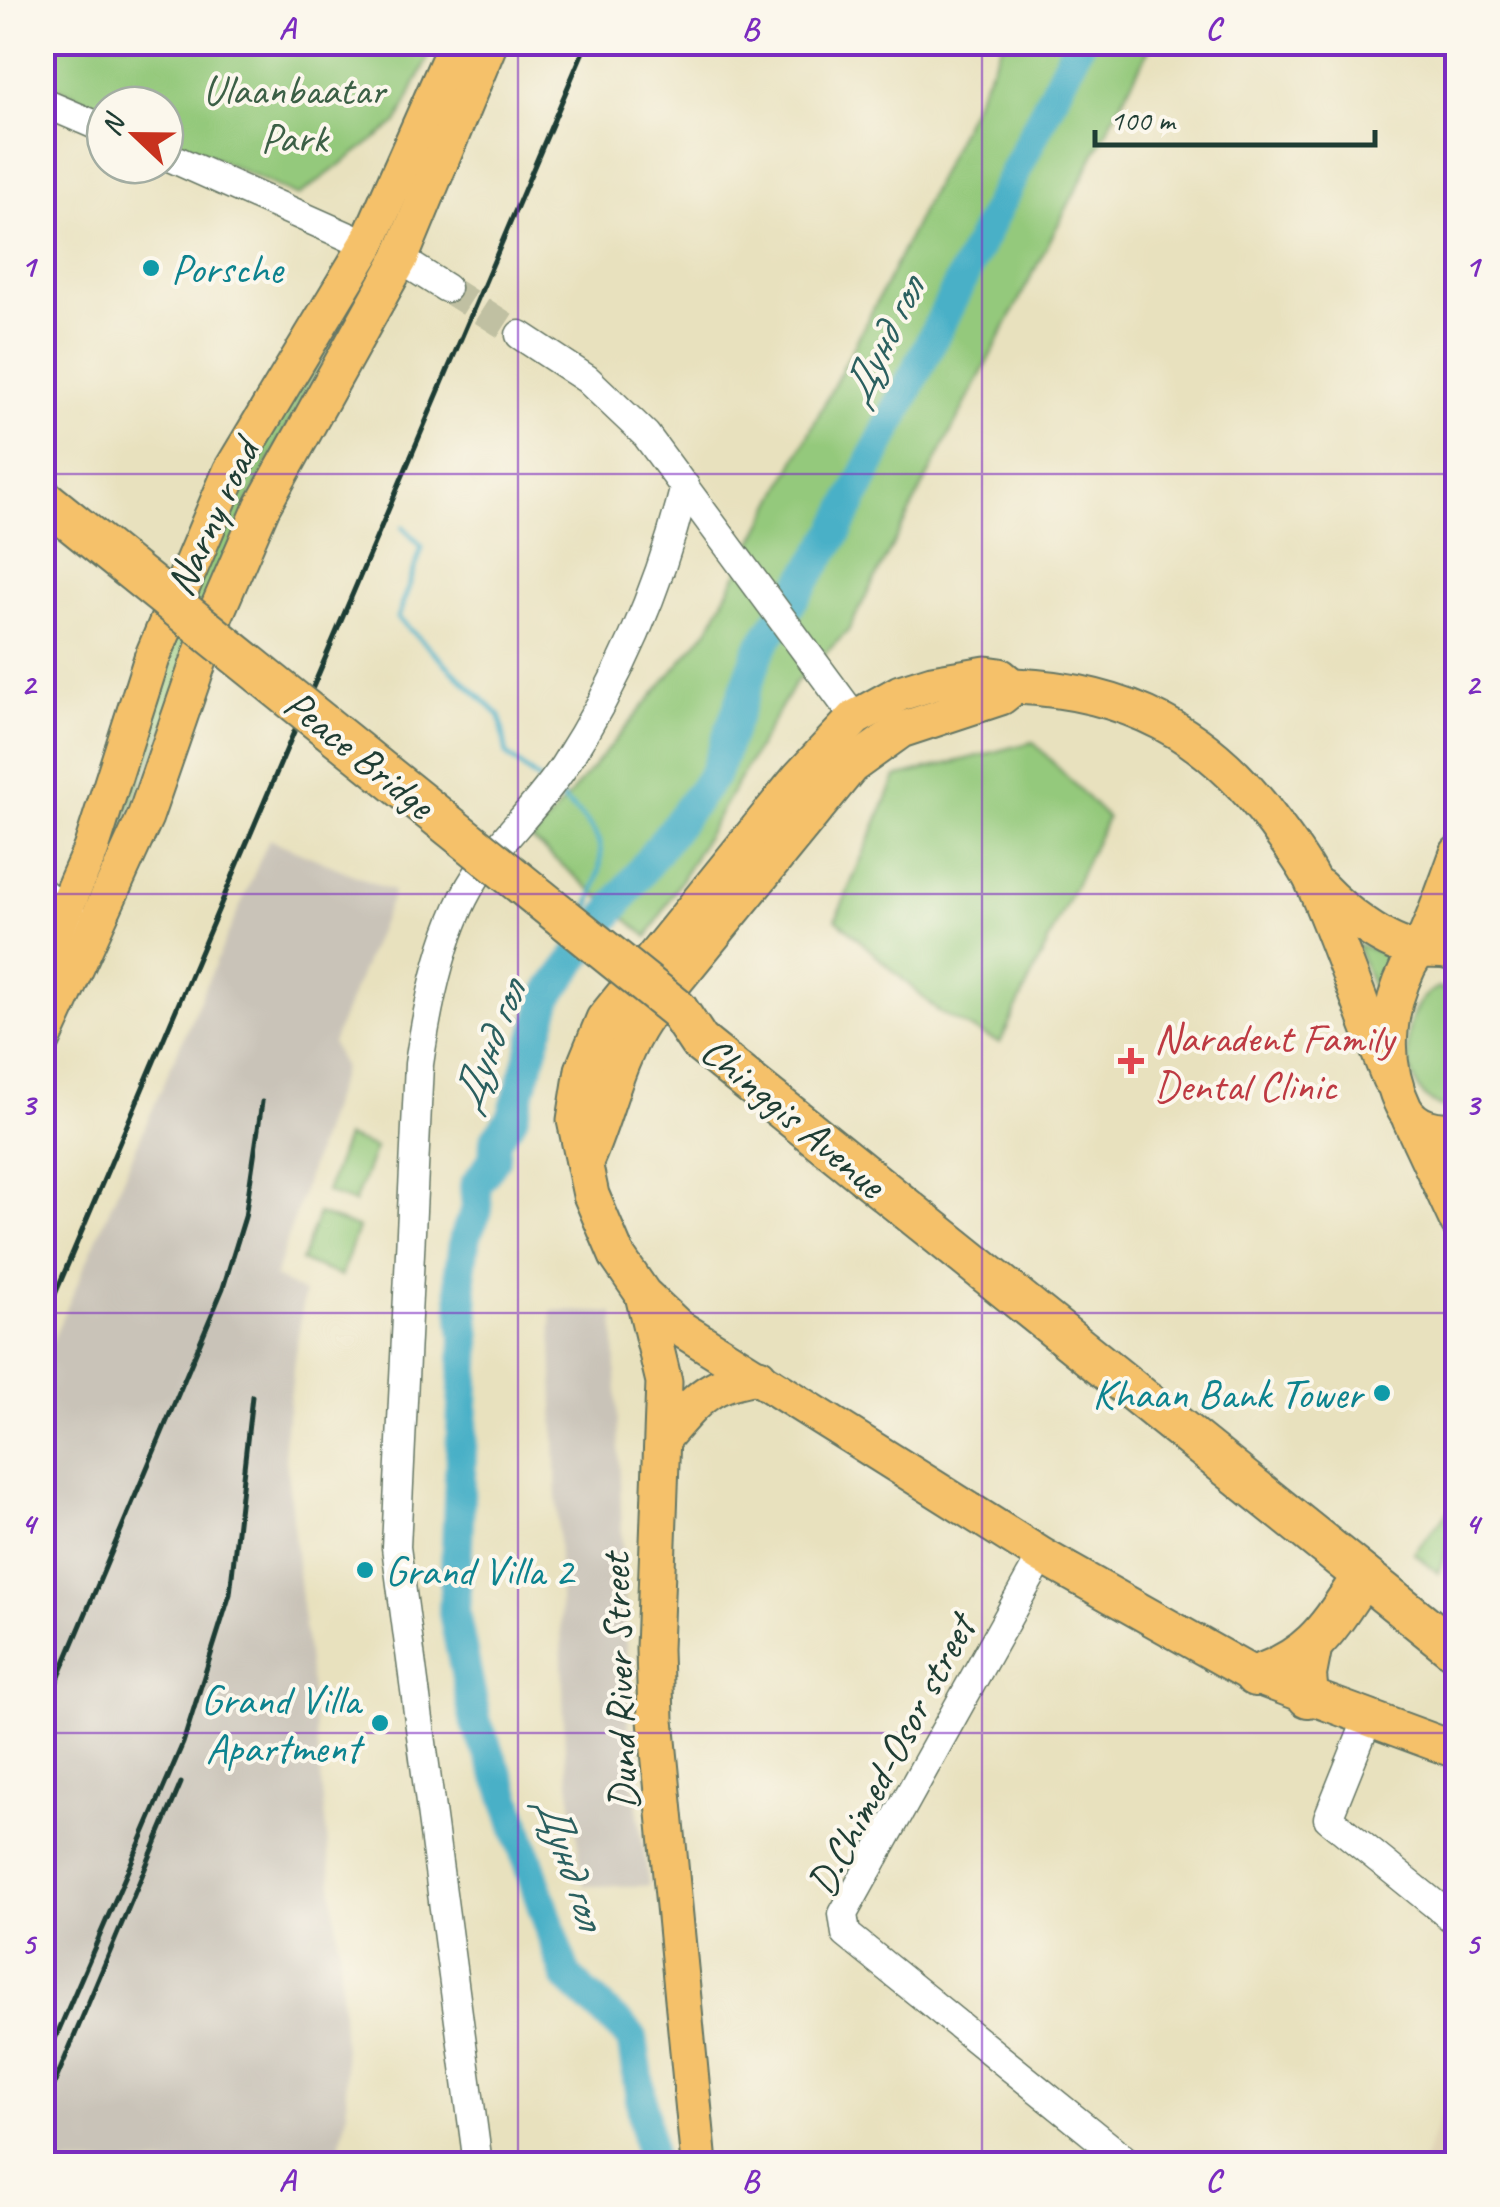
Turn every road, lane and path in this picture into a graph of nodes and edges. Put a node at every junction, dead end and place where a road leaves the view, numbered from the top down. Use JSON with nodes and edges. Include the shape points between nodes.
{"nodes":[{"id":1,"x":457,"y":42,"type":"edge"},
{"id":2,"x":490,"y":42,"type":"edge"},
{"id":3,"x":42,"y":102,"type":"edge"},
{"id":4,"x":85,"y":120,"type":"edge"},
{"id":5,"x":185,"y":164,"type":"edge"},
{"id":6,"x":367,"y":244,"type":"junction"},
{"id":7,"x":400,"y":259,"type":"junction"},
{"id":8,"x":446,"y":288,"type":"tunnel mouth"},
{"id":9,"x":520,"y":335,"type":"tunnel mouth"},
{"id":10,"x":685,"y":486,"type":"junction"},
{"id":11,"x":42,"y":498,"type":"edge"},
{"id":12,"x":1012,"y":687,"type":"junction"},
{"id":13,"x":856,"y":718,"type":"junction"},
{"id":14,"x":1458,"y":854,"type":"edge"},
{"id":15,"x":1311,"y":878,"type":"junction"},
{"id":16,"x":67,"y":913,"type":"edge"},
{"id":17,"x":1420,"y":950,"type":"junction"},
{"id":18,"x":1458,"y":955,"type":"edge"},
{"id":19,"x":42,"y":961,"type":"edge"},
{"id":20,"x":676,"y":1009,"type":"junction"},
{"id":21,"x":42,"y":1042,"type":"edge"},
{"id":22,"x":1390,"y":1079,"type":"junction"},
{"id":23,"x":1410,"y":1118,"type":"junction"},
{"id":24,"x":1458,"y":1129,"type":"edge"},
{"id":25,"x":585,"y":1162,"type":"junction"},
{"id":26,"x":1456,"y":1205,"type":"edge"},
{"id":27,"x":643,"y":1294,"type":"junction"},
{"id":28,"x":759,"y":1376,"type":"junction"},
{"id":29,"x":665,"y":1436,"type":"junction"},
{"id":30,"x":1042,"y":1556,"type":"junction"},
{"id":31,"x":1363,"y":1576,"type":"junction"},
{"id":32,"x":1458,"y":1618,"type":"edge"},
{"id":33,"x":1312,"y":1649,"type":"junction"},
{"id":34,"x":1458,"y":1652,"type":"edge"},
{"id":35,"x":1256,"y":1676,"type":"junction"},
{"id":36,"x":1308,"y":1697,"type":"junction"},
{"id":37,"x":1367,"y":1721,"type":"junction"},
{"id":38,"x":1458,"y":1751,"type":"edge"},
{"id":39,"x":1458,"y":1923,"type":"edge"},
{"id":40,"x":478,"y":2164,"type":"edge"},
{"id":41,"x":698,"y":2164,"type":"edge"},
{"id":42,"x":1130,"y":2164,"type":"edge"}],
"edges":[{"from":1,"to":6,"type":"main road","name":"Narny road"},
{"from":2,"to":7,"type":"main road","name":"Narny road"},
{"from":3,"to":4,"type":"street"},
{"from":5,"to":6,"type":"street"},
{"from":6,"to":16,"type":"main road","name":"Narny road","via":[[231,471],[152,658]]},
{"from":7,"to":8,"type":"street"},
{"from":7,"to":16,"type":"main road","name":"Narny road","via":[[262,507],[212,620],[146,817]]},
{"from":9,"to":10,"type":"street","via":[[587,379],[646,436]]},
{"from":10,"to":13,"type":"street"},
{"from":10,"to":40,"type":"street","via":[[670,547],[634,638],[561,770],[478,872],[428,1005],[412,1141],[396,1547]]},
{"from":11,"to":20,"type":"highway","name":"Peace Bridge","bridge":true},
{"from":12,"to":13,"type":"main road","via":[[986,674],[932,682]]},
{"from":12,"to":15,"type":"main road","via":[[1100,696],[1193,740],[1252,794]]},
{"from":12,"to":25,"type":"main road","via":[[1001,697],[901,730],[851,766],[644,1020],[622,1055]]},
{"from":13,"to":25,"type":"main road","via":[[799,778],[604,1020],[577,1102]]},
{"from":14,"to":17,"type":"main road"},
{"from":15,"to":17,"type":"main road","via":[[1354,920]]},
{"from":15,"to":22,"type":"main road"},
{"from":16,"to":19,"type":"main road"},
{"from":16,"to":21,"type":"main road","name":"Narny road"},
{"from":17,"to":18,"type":"main road"},
{"from":17,"to":22,"type":"main road","via":[[1395,1009]]},
{"from":20,"to":31,"type":"highway","name":"Chinggis Avenue","via":[[699,1042]]},
{"from":20,"to":32,"type":"highway","name":"Chinggis Avenue","via":[[714,1021]]},
{"from":22,"to":23,"type":"main road"},
{"from":23,"to":24,"type":"main road","via":[[1439,1130]]},
{"from":23,"to":26,"type":"main road"},
{"from":25,"to":27,"type":"main road","via":[[600,1222]]},
{"from":27,"to":28,"type":"main road","via":[[702,1344]]},
{"from":27,"to":29,"type":"main road","name":"Dund River Street","via":[[664,1382]]},
{"from":28,"to":29,"type":"main road","via":[[727,1380],[705,1392]]},
{"from":28,"to":30,"type":"main road"},
{"from":29,"to":41,"type":"main road","name":"Dund River Street","via":[[654,1614],[656,1720]]},
{"from":30,"to":35,"type":"main road"},
{"from":30,"to":42,"type":"street","name":"D.Chimed-Osor street","via":[[843,1914],[846,1934]]},
{"from":31,"to":33,"type":"highway"},
{"from":31,"to":34,"type":"highway","name":"Chinggis Avenue"},
{"from":33,"to":35,"type":"highway"},
{"from":33,"to":36,"type":"highway"},
{"from":35,"to":36,"type":"main road"},
{"from":36,"to":37,"type":"main road"},
{"from":37,"to":38,"type":"main road"},
{"from":37,"to":39,"type":"street","via":[[1328,1818]]}]}
